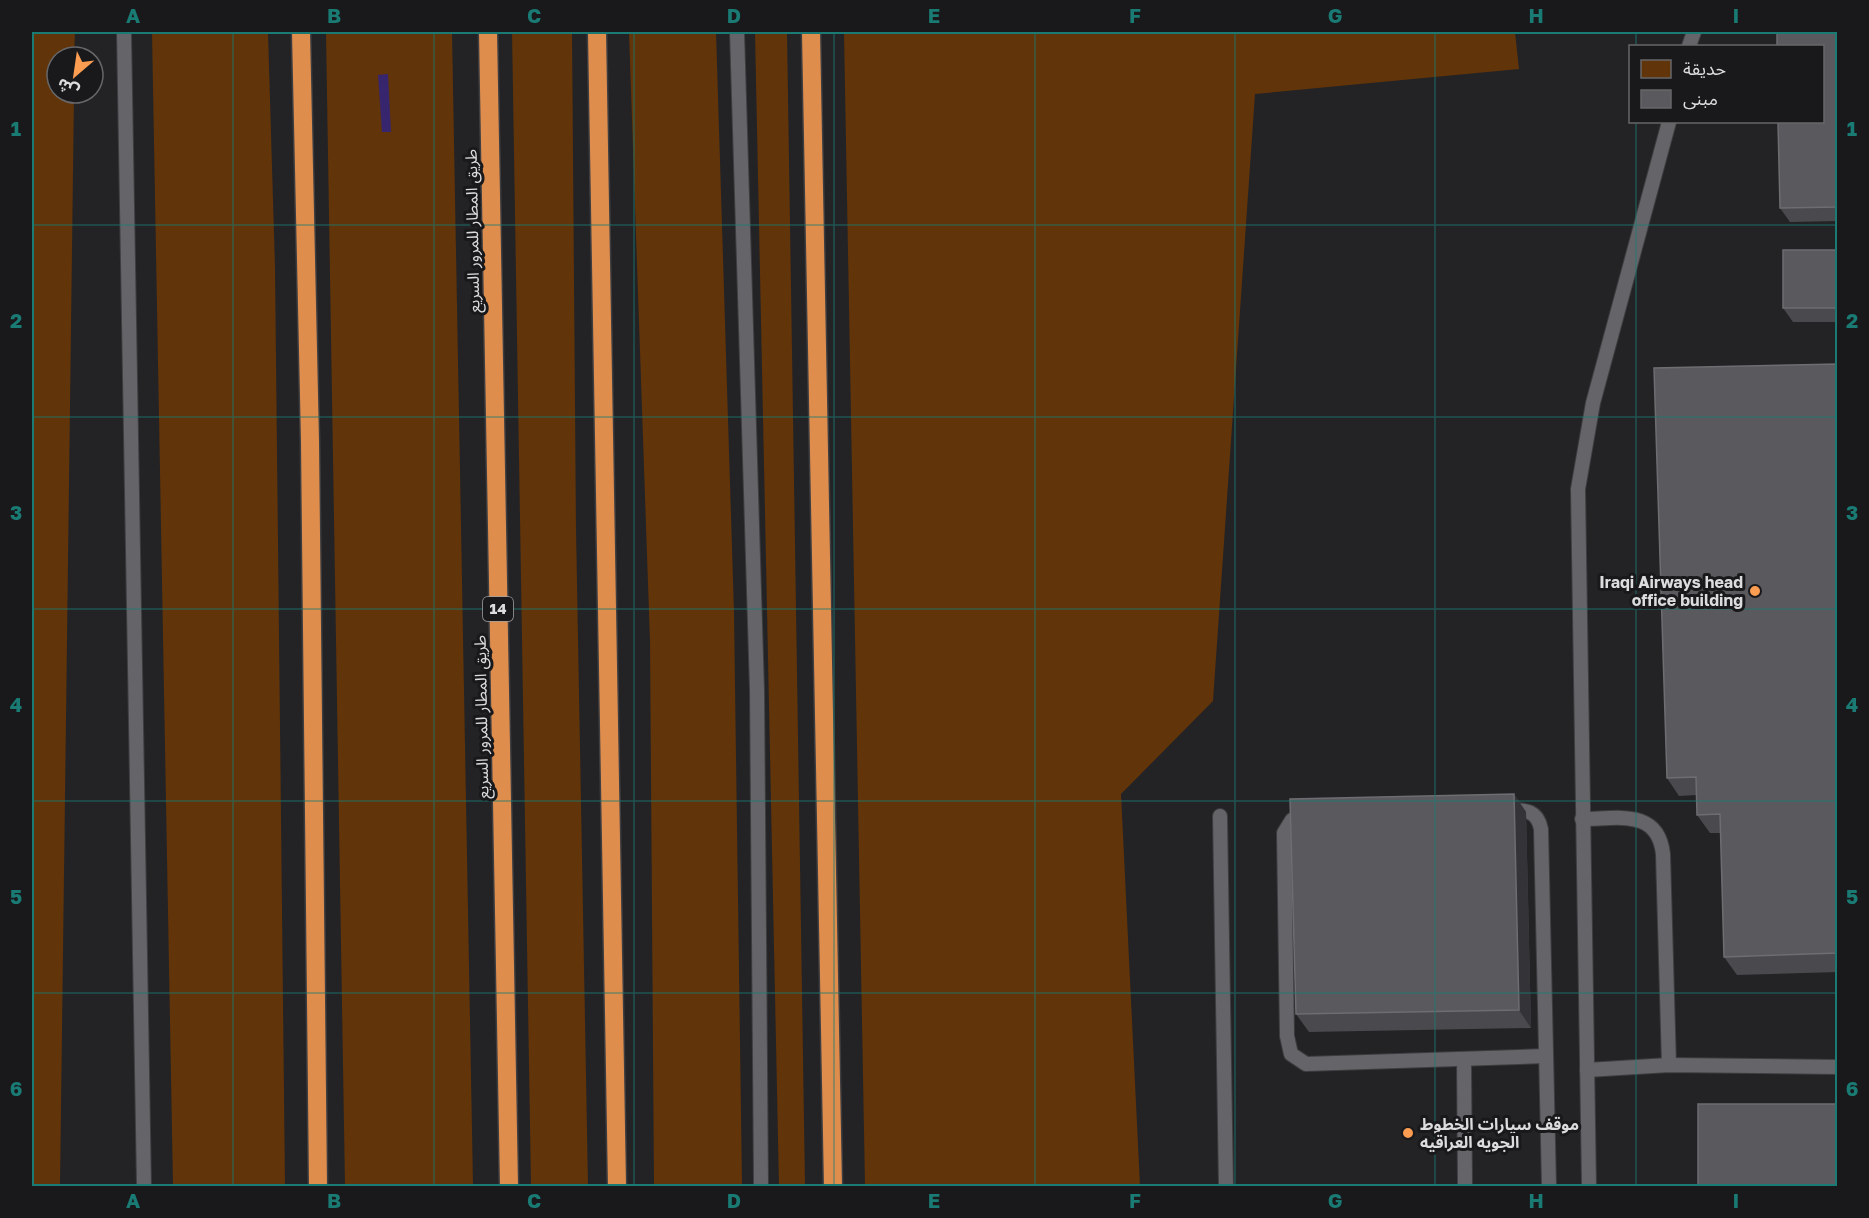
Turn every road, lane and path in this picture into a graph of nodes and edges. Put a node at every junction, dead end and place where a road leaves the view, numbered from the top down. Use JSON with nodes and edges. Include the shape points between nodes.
{"nodes":[{"id":1,"x":124,"y":32,"type":"edge"},
{"id":2,"x":301,"y":32,"type":"edge"},
{"id":3,"x":488,"y":32,"type":"edge"},
{"id":4,"x":597,"y":32,"type":"edge"},
{"id":5,"x":737,"y":32,"type":"edge"},
{"id":6,"x":811,"y":32,"type":"edge"},
{"id":7,"x":1669,"y":123,"type":"edge"},
{"id":8,"x":1496,"y":811,"type":"edge"},
{"id":9,"x":1318,"y":815,"type":"edge"},
{"id":10,"x":1220,"y":816,"type":"dead end"},
{"id":11,"x":1582,"y":819,"type":"junction"},
{"id":12,"x":1545,"y":1056,"type":"junction"},
{"id":13,"x":1464,"y":1059,"type":"junction"},
{"id":14,"x":1669,"y":1065,"type":"junction"},
{"id":15,"x":1838,"y":1068,"type":"edge"},
{"id":16,"x":1587,"y":1070,"type":"junction"},
{"id":17,"x":144,"y":1186,"type":"edge"},
{"id":18,"x":318,"y":1186,"type":"edge"},
{"id":19,"x":509,"y":1186,"type":"edge"},
{"id":20,"x":617,"y":1186,"type":"edge"},
{"id":21,"x":761,"y":1186,"type":"edge"},
{"id":22,"x":832,"y":1186,"type":"edge"},
{"id":23,"x":1226,"y":1186,"type":"edge"},
{"id":24,"x":1466,"y":1186,"type":"edge"},
{"id":25,"x":1549,"y":1186,"type":"edge"},
{"id":26,"x":1589,"y":1186,"type":"edge"}],
"edges":[{"from":1,"to":17,"type":"lane"},
{"from":2,"to":18,"type":"highway"},
{"from":3,"to":19,"type":"highway","name":"طريق المطار للمرور السريع","number":"14"},
{"from":4,"to":20,"type":"highway"},
{"from":5,"to":21,"type":"lane","via":[[757,690]]},
{"from":6,"to":22,"type":"highway"},
{"from":7,"to":11,"type":"lane","via":[[1581,460],[1577,518]]},
{"from":8,"to":12,"type":"lane","via":[[1528,810],[1535,814],[1541,829]]},
{"from":9,"to":13,"type":"lane","via":[[1299,816],[1284,833],[1287,1036],[1291,1054],[1306,1064]]},
{"from":10,"to":23,"type":"lane"},
{"from":11,"to":14,"type":"lane","via":[[1643,821],[1660,838]]},
{"from":11,"to":16,"type":"lane"},
{"from":12,"to":13,"type":"lane"},
{"from":12,"to":25,"type":"lane"},
{"from":13,"to":24,"type":"lane"},
{"from":14,"to":15,"type":"lane"},
{"from":14,"to":16,"type":"lane"},
{"from":16,"to":26,"type":"lane"}]}
